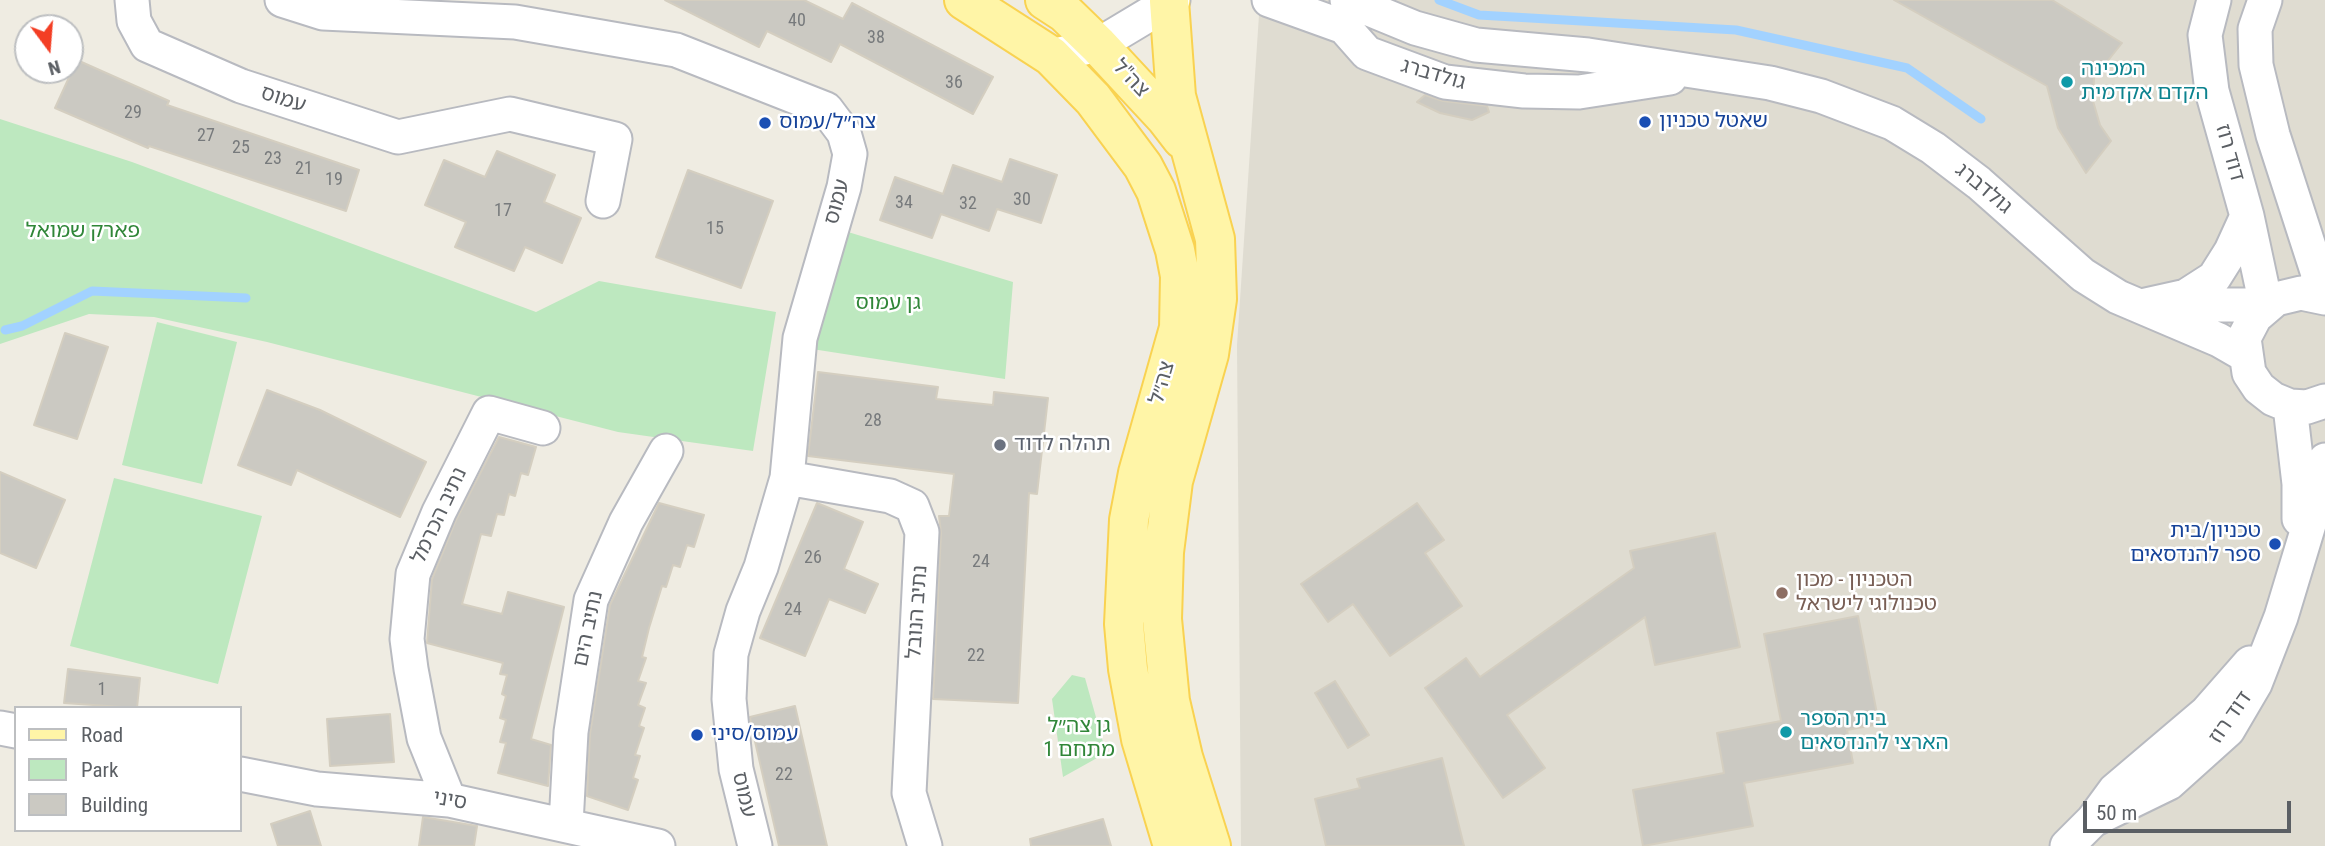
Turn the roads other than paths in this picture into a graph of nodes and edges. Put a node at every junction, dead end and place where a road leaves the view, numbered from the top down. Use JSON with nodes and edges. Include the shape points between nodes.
{"nodes":[{"id":1,"x":132,"y":0,"type":"edge"},
{"id":2,"x":282,"y":0,"type":"edge"},
{"id":3,"x":964,"y":0,"type":"edge"},
{"id":4,"x":1170,"y":0,"type":"edge"},
{"id":5,"x":1269,"y":0,"type":"edge"},
{"id":6,"x":2265,"y":0,"type":"edge"},
{"id":7,"x":2209,"y":2,"type":"edge"},
{"id":8,"x":1062,"y":4,"type":"edge"},
{"id":9,"x":1346,"y":14,"type":"edge"},
{"id":10,"x":1098,"y":46,"type":"junction"},
{"id":11,"x":1051,"y":56,"type":"junction"},
{"id":12,"x":1698,"y":73,"type":"junction"},
{"id":13,"x":1198,"y":173,"type":"junction"},
{"id":14,"x":603,"y":201,"type":"dead end"},
{"id":15,"x":2247,"y":216,"type":"junction"},
{"id":16,"x":2325,"y":297,"type":"edge"},
{"id":17,"x":2266,"y":305,"type":"junction"},
{"id":18,"x":2141,"y":306,"type":"junction"},
{"id":19,"x":2245,"y":355,"type":"junction"},
{"id":20,"x":2325,"y":401,"type":"edge"},
{"id":21,"x":2290,"y":406,"type":"junction"},
{"id":22,"x":543,"y":428,"type":"dead end"},
{"id":23,"x":666,"y":451,"type":"dead end"},
{"id":24,"x":2325,"y":460,"type":"edge"},
{"id":25,"x":787,"y":478,"type":"junction"},
{"id":26,"x":2298,"y":556,"type":"junction"},
{"id":27,"x":242,"y":774,"type":"edge"},
{"id":28,"x":449,"y":800,"type":"junction"},
{"id":29,"x":566,"y":824,"type":"junction"},
{"id":30,"x":658,"y":846,"type":"edge"},
{"id":31,"x":755,"y":846,"type":"edge"},
{"id":32,"x":925,"y":846,"type":"edge"},
{"id":33,"x":1173,"y":846,"type":"edge"},
{"id":34,"x":1211,"y":846,"type":"edge"},
{"id":35,"x":2067,"y":846,"type":"edge"}],
"edges":[{"from":1,"to":14,"type":"street","name":"עמוס","via":[[134,21],[147,45],[241,86],[398,137],[510,114],[615,139]]},
{"from":2,"to":25,"type":"street","name":"עמוס","via":[[323,13],[515,22],[676,50],[826,109],[844,133],[850,154],[800,338]]},
{"from":3,"to":11,"type":"main road","name":"צה״ל"},
{"from":4,"to":10,"type":"street"},
{"from":4,"to":13,"type":"main road","via":[[1176,96]]},
{"from":5,"to":9,"type":"street","name":"גולדברג"},
{"from":6,"to":16,"type":"street","via":[[2255,29],[2256,65],[2273,135]]},
{"from":7,"to":15,"type":"street","name":"דוד רוז","via":[[2205,35],[2212,90]]},
{"from":8,"to":10,"type":"main road","name":"צה\"ל"},
{"from":8,"to":11,"type":"street"},
{"from":9,"to":12,"type":"street","name":"גולדברג","via":[[1476,45],[1588,55]]},
{"from":9,"to":12,"type":"street","name":"גולדברג","via":[[1367,53],[1445,82],[1579,92]]},
{"from":10,"to":11,"type":"street"},
{"from":10,"to":13,"type":"main road","name":"צה\"ל","via":[[1172,125]]},
{"from":11,"to":33,"type":"main road","name":"צה״ל","via":[[1093,99],[1143,166],[1166,219],[1180,276],[1179,328],[1129,520],[1124,600],[1136,716]]},
{"from":12,"to":18,"type":"street","name":"גולדברג","via":[[1796,89],[1892,123],[1979,183],[2082,275]]},
{"from":13,"to":34,"type":"main road","name":"צה״ל","via":[[1214,239],[1217,299],[1209,354],[1173,481],[1161,594],[1170,701]]},
{"from":15,"to":17,"type":"street","name":"דוד רוז"},
{"from":15,"to":18,"type":"street","via":[[2214,278],[2186,296]]},
{"from":16,"to":17,"type":"street","via":[[2293,294]]},
{"from":17,"to":18,"type":"street"},
{"from":17,"to":19,"type":"street","via":[[2245,338]]},
{"from":18,"to":19,"type":"street","name":"גולדברג"},
{"from":19,"to":21,"type":"street","via":[[2259,388]]},
{"from":20,"to":21,"type":"street"},
{"from":21,"to":26,"type":"street","name":"דוד רוז","via":[[2299,484]]},
{"from":22,"to":28,"type":"street","name":"נתיב הכרמל","via":[[489,413],[413,574],[407,639],[411,669],[424,738]]},
{"from":23,"to":29,"type":"street","name":"נתיב הים","via":[[626,522],[591,600],[571,732]]},
{"from":24,"to":26,"type":"street","name":"דוד רוז"},
{"from":25,"to":31,"type":"street","name":"עמוס","via":[[731,654],[729,699],[736,769]]},
{"from":25,"to":32,"type":"street","name":"נתיב הנובל","via":[[890,496],[912,506],[922,532],[909,793]]},
{"from":26,"to":35,"type":"street","name":"דוד רוז","via":[[2273,638],[2207,712],[2115,790]]},
{"from":27,"to":28,"type":"street","name":"סיני","via":[[317,789]]},
{"from":28,"to":29,"type":"street","name":"סיני"},
{"from":29,"to":30,"type":"street","name":"סיני"}]}
